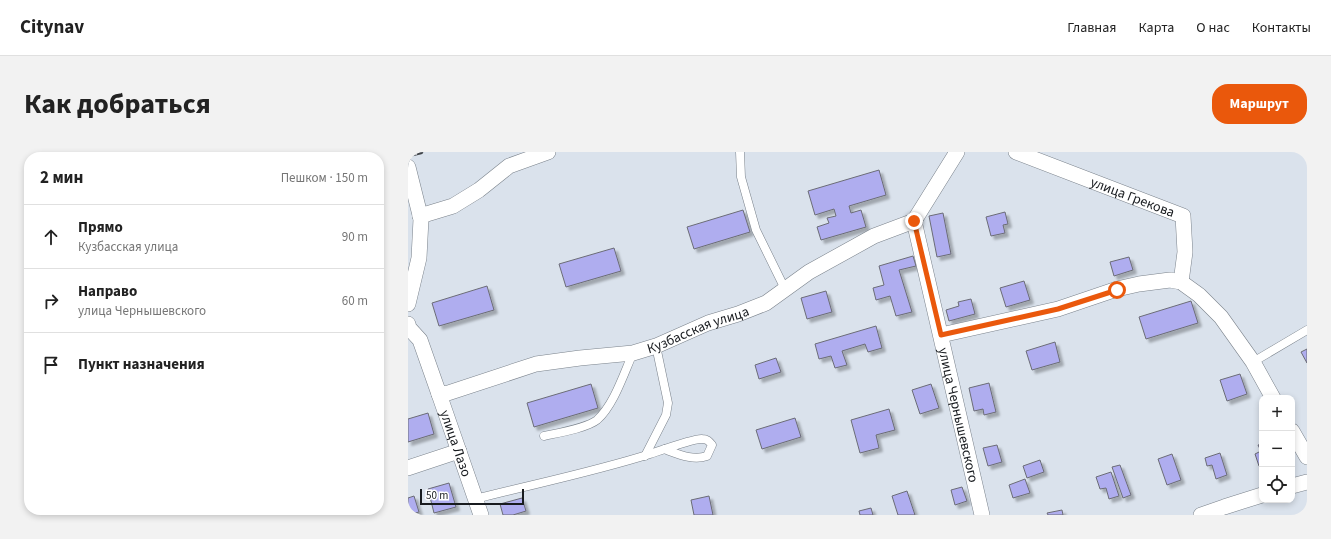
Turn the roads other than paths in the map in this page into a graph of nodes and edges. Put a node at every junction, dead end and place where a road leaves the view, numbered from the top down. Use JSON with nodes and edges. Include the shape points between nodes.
{"nodes":[{"id":1,"x":548,"y":152,"type":"edge"},
{"id":2,"x":740,"y":152,"type":"edge"},
{"id":3,"x":957,"y":152,"type":"edge"},
{"id":4,"x":1016,"y":152,"type":"edge"},
{"id":5,"x":408,"y":167,"type":"edge"},
{"id":6,"x":420,"y":216,"type":"junction"},
{"id":7,"x":914,"y":221,"type":"junction"},
{"id":8,"x":1181,"y":282,"type":"junction"},
{"id":9,"x":785,"y":289,"type":"junction"},
{"id":10,"x":408,"y":304,"type":"edge"},
{"id":11,"x":408,"y":324,"type":"edge"},
{"id":12,"x":1307,"y":330,"type":"edge"},
{"id":13,"x":941,"y":335,"type":"junction"},
{"id":14,"x":414,"y":342,"type":"edge"},
{"id":15,"x":656,"y":346,"type":"junction"},
{"id":16,"x":633,"y":353,"type":"junction"},
{"id":17,"x":1253,"y":362,"type":"junction"},
{"id":18,"x":439,"y":394,"type":"junction"},
{"id":19,"x":1271,"y":395,"type":"edge"},
{"id":20,"x":1293,"y":431,"type":"edge"},
{"id":21,"x":544,"y":436,"type":"dead end"},
{"id":22,"x":664,"y":449,"type":"junction"},
{"id":23,"x":459,"y":452,"type":"junction"},
{"id":24,"x":645,"y":456,"type":"junction"},
{"id":25,"x":1307,"y":457,"type":"edge"},
{"id":26,"x":408,"y":468,"type":"edge"},
{"id":27,"x":1307,"y":482,"type":"edge"},
{"id":28,"x":1295,"y":485,"type":"edge"},
{"id":29,"x":1259,"y":496,"type":"edge"},
{"id":30,"x":475,"y":499,"type":"junction"},
{"id":31,"x":481,"y":515,"type":"edge"},
{"id":32,"x":982,"y":515,"type":"edge"},
{"id":33,"x":1201,"y":515,"type":"edge"}],
"edges":[{"from":1,"to":6,"type":"street","via":[[509,166],[479,190],[453,206]]},
{"from":2,"to":9,"type":"lane","via":[[741,177],[756,230]]},
{"from":3,"to":7,"type":"street"},
{"from":4,"to":8,"type":"street","name":"улица Грекова","via":[[1183,216],[1185,252]]},
{"from":5,"to":6,"type":"street"},
{"from":6,"to":10,"type":"street","via":[[419,258]]},
{"from":7,"to":9,"type":"street","name":"Кузбасская улица","via":[[874,236],[809,272]]},
{"from":7,"to":13,"type":"street","name":"улица Чернышевского"},
{"from":8,"to":13,"type":"street","via":[[1170,280],[1139,284],[1058,309]]},
{"from":8,"to":17,"type":"street","via":[[1199,295],[1221,317]]},
{"from":9,"to":15,"type":"street","name":"Кузбасская улица","via":[[766,303],[708,323]]},
{"from":11,"to":14,"type":"street"},
{"from":12,"to":17,"type":"lane"},
{"from":13,"to":32,"type":"street","name":"улица Чернышевского"},
{"from":14,"to":18,"type":"street"},
{"from":15,"to":16,"type":"street","name":"Кузбасская улица"},
{"from":15,"to":24,"type":"lane","via":[[668,403],[666,415]]},
{"from":16,"to":18,"type":"street","name":"Кузбасская улица","via":[[536,364]]},
{"from":16,"to":21,"type":"lane","via":[[609,406],[596,420],[584,426]]},
{"from":17,"to":19,"type":"street"},
{"from":18,"to":23,"type":"street","name":"улица Лазо"},
{"from":20,"to":25,"type":"street"},
{"from":22,"to":22,"type":"lane","via":[[691,458],[700,458],[706,456],[712,445],[708,440],[701,438]]},
{"from":22,"to":24,"type":"lane"},
{"from":23,"to":26,"type":"street"},
{"from":23,"to":30,"type":"street","name":"улица Лазо"},
{"from":24,"to":30,"type":"lane"},
{"from":27,"to":28,"type":"street"},
{"from":29,"to":33,"type":"street"},
{"from":30,"to":31,"type":"street","name":"улица Лазо"}]}
